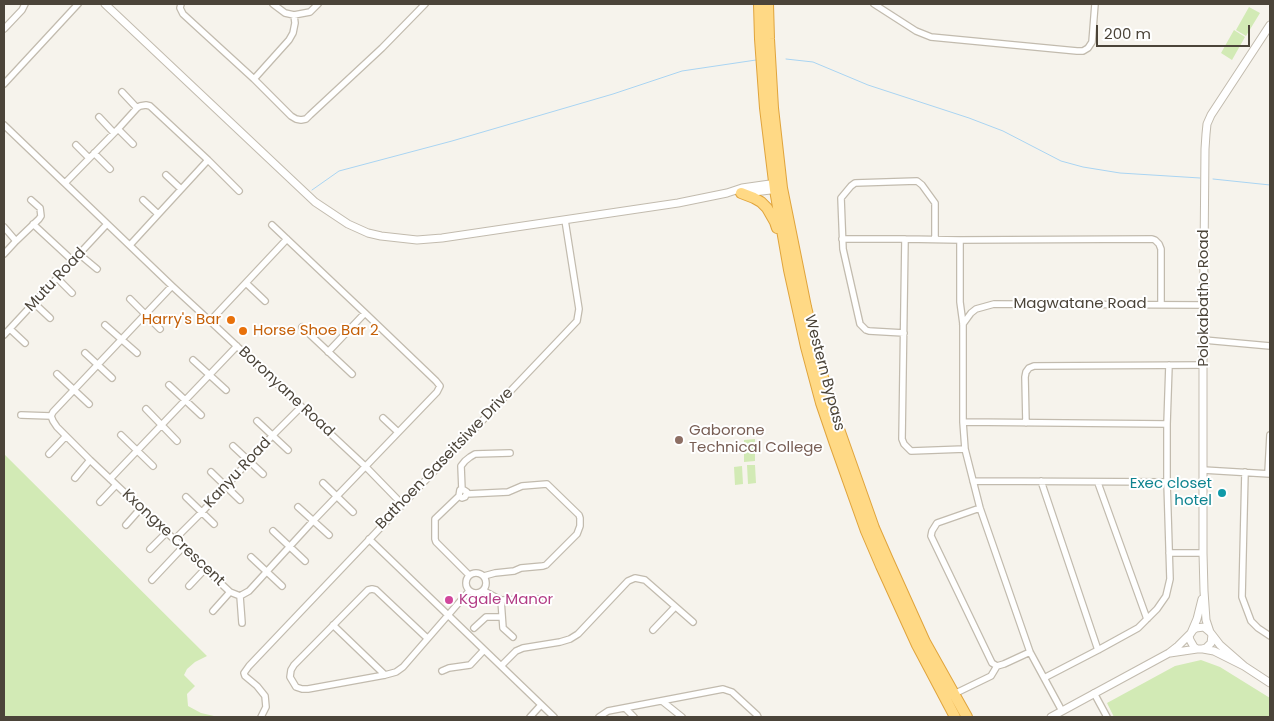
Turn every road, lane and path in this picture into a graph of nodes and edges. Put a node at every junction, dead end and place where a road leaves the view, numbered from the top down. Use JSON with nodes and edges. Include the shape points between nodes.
{"nodes":[{"id":1,"x":25,"y":4,"type":"edge"},
{"id":2,"x":78,"y":4,"type":"edge"},
{"id":3,"x":105,"y":4,"type":"edge"},
{"id":4,"x":273,"y":4,"type":"edge"},
{"id":5,"x":318,"y":4,"type":"edge"},
{"id":6,"x":425,"y":4,"type":"edge"},
{"id":7,"x":759,"y":4,"type":"edge"},
{"id":8,"x":768,"y":4,"type":"edge"},
{"id":9,"x":874,"y":4,"type":"edge"},
{"id":10,"x":1095,"y":4,"type":"edge"},
{"id":11,"x":181,"y":6,"type":"edge"},
{"id":12,"x":294,"y":15,"type":"junction"},
{"id":13,"x":1270,"y":24,"type":"edge"},
{"id":14,"x":4,"y":29,"type":"edge"},
{"id":15,"x":254,"y":78,"type":"junction"},
{"id":16,"x":4,"y":84,"type":"edge"},
{"id":17,"x":122,"y":92,"type":"dead end"},
{"id":18,"x":137,"y":108,"type":"junction"},
{"id":19,"x":99,"y":117,"type":"dead end"},
{"id":20,"x":4,"y":125,"type":"edge"},
{"id":21,"x":116,"y":131,"type":"junction"},
{"id":22,"x":134,"y":144,"type":"dead end"},
{"id":23,"x":76,"y":145,"type":"dead end"},
{"id":24,"x":92,"y":156,"type":"junction"},
{"id":25,"x":208,"y":160,"type":"junction"},
{"id":26,"x":110,"y":169,"type":"dead end"},
{"id":27,"x":166,"y":175,"type":"dead end"},
{"id":28,"x":65,"y":183,"type":"junction"},
{"id":29,"x":778,"y":186,"type":"junction"},
{"id":30,"x":181,"y":189,"type":"junction"},
{"id":31,"x":239,"y":191,"type":"dead end"},
{"id":32,"x":727,"y":193,"type":"junction"},
{"id":33,"x":741,"y":193,"type":"junction"},
{"id":34,"x":31,"y":200,"type":"dead end"},
{"id":35,"x":143,"y":200,"type":"dead end"},
{"id":36,"x":158,"y":214,"type":"junction"},
{"id":37,"x":565,"y":220,"type":"junction"},
{"id":38,"x":34,"y":224,"type":"junction"},
{"id":39,"x":107,"y":224,"type":"junction"},
{"id":40,"x":272,"y":224,"type":"dead end"},
{"id":41,"x":4,"y":228,"type":"edge"},
{"id":42,"x":287,"y":239,"type":"junction"},
{"id":43,"x":842,"y":239,"type":"junction"},
{"id":44,"x":905,"y":239,"type":"junction"},
{"id":45,"x":935,"y":239,"type":"junction"},
{"id":46,"x":960,"y":240,"type":"junction"},
{"id":47,"x":16,"y":241,"type":"junction"},
{"id":48,"x":130,"y":245,"type":"junction"},
{"id":49,"x":4,"y":254,"type":"edge"},
{"id":50,"x":79,"y":254,"type":"junction"},
{"id":51,"x":73,"y":261,"type":"junction"},
{"id":52,"x":97,"y":269,"type":"dead end"},
{"id":53,"x":789,"y":270,"type":"junction"},
{"id":54,"x":57,"y":278,"type":"junction"},
{"id":55,"x":246,"y":283,"type":"junction"},
{"id":56,"x":172,"y":286,"type":"junction"},
{"id":57,"x":72,"y":293,"type":"dead end"},
{"id":58,"x":130,"y":299,"type":"dead end"},
{"id":59,"x":266,"y":301,"type":"dead end"},
{"id":60,"x":34,"y":303,"type":"junction"},
{"id":61,"x":1161,"y":305,"type":"junction"},
{"id":62,"x":1204,"y":305,"type":"junction"},
{"id":63,"x":365,"y":312,"type":"junction"},
{"id":64,"x":145,"y":314,"type":"junction"},
{"id":65,"x":50,"y":318,"type":"dead end"},
{"id":66,"x":210,"y":321,"type":"junction"},
{"id":67,"x":963,"y":324,"type":"junction"},
{"id":68,"x":105,"y":325,"type":"dead end"},
{"id":69,"x":302,"y":327,"type":"dead end"},
{"id":70,"x":10,"y":329,"type":"junction"},
{"id":71,"x":160,"y":329,"type":"dead end"},
{"id":72,"x":904,"y":333,"type":"junction"},
{"id":73,"x":4,"y":335,"type":"edge"},
{"id":74,"x":121,"y":340,"type":"junction"},
{"id":75,"x":1204,"y":340,"type":"junction"},
{"id":76,"x":25,"y":343,"type":"dead end"},
{"id":77,"x":237,"y":346,"type":"junction"},
{"id":78,"x":1270,"y":346,"type":"edge"},
{"id":79,"x":328,"y":352,"type":"junction"},
{"id":80,"x":85,"y":353,"type":"dead end"},
{"id":81,"x":137,"y":353,"type":"dead end"},
{"id":82,"x":193,"y":360,"type":"dead end"},
{"id":83,"x":98,"y":365,"type":"junction"},
{"id":84,"x":1169,"y":365,"type":"junction"},
{"id":85,"x":1203,"y":365,"type":"junction"},
{"id":86,"x":57,"y":374,"type":"dead end"},
{"id":87,"x":352,"y":374,"type":"dead end"},
{"id":88,"x":209,"y":375,"type":"junction"},
{"id":89,"x":112,"y":378,"type":"dead end"},
{"id":90,"x":169,"y":385,"type":"dead end"},
{"id":91,"x":74,"y":390,"type":"junction"},
{"id":92,"x":226,"y":390,"type":"dead end"},
{"id":93,"x":186,"y":400,"type":"junction"},
{"id":94,"x":88,"y":404,"type":"dead end"},
{"id":95,"x":301,"y":407,"type":"junction"},
{"id":96,"x":146,"y":409,"type":"dead end"},
{"id":97,"x":201,"y":414,"type":"dead end"},
{"id":98,"x":21,"y":415,"type":"dead end"},
{"id":99,"x":52,"y":416,"type":"junction"},
{"id":100,"x":383,"y":418,"type":"dead end"},
{"id":101,"x":257,"y":421,"type":"dead end"},
{"id":102,"x":962,"y":422,"type":"junction"},
{"id":103,"x":1026,"y":423,"type":"junction"},
{"id":104,"x":1166,"y":424,"type":"junction"},
{"id":105,"x":162,"y":425,"type":"junction"},
{"id":106,"x":398,"y":432,"type":"junction"},
{"id":107,"x":121,"y":435,"type":"dead end"},
{"id":108,"x":273,"y":435,"type":"junction"},
{"id":109,"x":1270,"y":435,"type":"edge"},
{"id":110,"x":66,"y":436,"type":"junction"},
{"id":111,"x":177,"y":441,"type":"dead end"},
{"id":112,"x":233,"y":446,"type":"dead end"},
{"id":113,"x":965,"y":449,"type":"junction"},
{"id":114,"x":288,"y":450,"type":"dead end"},
{"id":115,"x":137,"y":451,"type":"junction"},
{"id":116,"x":510,"y":453,"type":"dead end"},
{"id":117,"x":49,"y":454,"type":"dead end"},
{"id":118,"x":90,"y":460,"type":"junction"},
{"id":119,"x":249,"y":461,"type":"junction"},
{"id":120,"x":153,"y":466,"type":"dead end"},
{"id":121,"x":366,"y":467,"type":"junction"},
{"id":122,"x":1203,"y":470,"type":"junction"},
{"id":123,"x":211,"y":472,"type":"dead end"},
{"id":124,"x":1245,"y":472,"type":"junction"},
{"id":125,"x":1269,"y":473,"type":"edge"},
{"id":126,"x":263,"y":474,"type":"dead end"},
{"id":127,"x":74,"y":478,"type":"dead end"},
{"id":128,"x":110,"y":479,"type":"junction"},
{"id":129,"x":973,"y":481,"type":"junction"},
{"id":130,"x":1042,"y":481,"type":"junction"},
{"id":131,"x":1167,"y":482,"type":"junction"},
{"id":132,"x":323,"y":483,"type":"dead end"},
{"id":133,"x":1098,"y":483,"type":"junction"},
{"id":134,"x":116,"y":485,"type":"junction"},
{"id":135,"x":225,"y":487,"type":"junction"},
{"id":136,"x":462,"y":493,"type":"junction"},
{"id":137,"x":338,"y":496,"type":"junction"},
{"id":138,"x":186,"y":497,"type":"dead end"},
{"id":139,"x":240,"y":500,"type":"dead end"},
{"id":140,"x":100,"y":502,"type":"dead end"},
{"id":141,"x":402,"y":504,"type":"junction"},
{"id":142,"x":298,"y":507,"type":"dead end"},
{"id":143,"x":141,"y":508,"type":"junction"},
{"id":144,"x":980,"y":508,"type":"junction"},
{"id":145,"x":202,"y":512,"type":"junction"},
{"id":146,"x":353,"y":512,"type":"dead end"},
{"id":147,"x":314,"y":521,"type":"junction"},
{"id":148,"x":214,"y":524,"type":"dead end"},
{"id":149,"x":126,"y":525,"type":"dead end"},
{"id":150,"x":273,"y":531,"type":"dead end"},
{"id":151,"x":167,"y":532,"type":"junction"},
{"id":152,"x":329,"y":535,"type":"dead end"},
{"id":153,"x":369,"y":539,"type":"junction"},
{"id":154,"x":174,"y":540,"type":"junction"},
{"id":155,"x":183,"y":547,"type":"junction"},
{"id":156,"x":289,"y":547,"type":"junction"},
{"id":157,"x":150,"y":549,"type":"dead end"},
{"id":158,"x":1169,"y":553,"type":"junction"},
{"id":159,"x":1203,"y":553,"type":"junction"},
{"id":160,"x":251,"y":557,"type":"dead end"},
{"id":161,"x":305,"y":562,"type":"dead end"},
{"id":162,"x":205,"y":569,"type":"junction"},
{"id":163,"x":266,"y":572,"type":"junction"},
{"id":164,"x":469,"y":576,"type":"junction"},
{"id":165,"x":484,"y":576,"type":"junction"},
{"id":166,"x":152,"y":580,"type":"dead end"},
{"id":167,"x":189,"y":586,"type":"dead end"},
{"id":168,"x":282,"y":586,"type":"dead end"},
{"id":169,"x":469,"y":591,"type":"junction"},
{"id":170,"x":484,"y":591,"type":"junction"},
{"id":171,"x":1204,"y":591,"type":"junction"},
{"id":172,"x":230,"y":592,"type":"junction"},
{"id":173,"x":240,"y":596,"type":"junction"},
{"id":174,"x":540,"y":599,"type":"dead end"},
{"id":175,"x":501,"y":600,"type":"junction"},
{"id":176,"x":676,"y":607,"type":"junction"},
{"id":177,"x":213,"y":611,"type":"dead end"},
{"id":178,"x":447,"y":615,"type":"junction"},
{"id":179,"x":502,"y":617,"type":"junction"},
{"id":180,"x":1147,"y":619,"type":"junction"},
{"id":181,"x":693,"y":622,"type":"dead end"},
{"id":182,"x":242,"y":623,"type":"dead end"},
{"id":183,"x":333,"y":625,"type":"junction"},
{"id":184,"x":474,"y":628,"type":"dead end"},
{"id":185,"x":653,"y":630,"type":"dead end"},
{"id":186,"x":1191,"y":633,"type":"junction"},
{"id":187,"x":1211,"y":633,"type":"junction"},
{"id":188,"x":1270,"y":636,"type":"edge"},
{"id":189,"x":513,"y":637,"type":"dead end"},
{"id":190,"x":427,"y":638,"type":"junction"},
{"id":191,"x":1200,"y":649,"type":"junction"},
{"id":192,"x":484,"y":650,"type":"junction"},
{"id":193,"x":1098,"y":650,"type":"junction"},
{"id":194,"x":1030,"y":652,"type":"junction"},
{"id":195,"x":1169,"y":654,"type":"junction"},
{"id":196,"x":501,"y":666,"type":"junction"},
{"id":197,"x":997,"y":666,"type":"junction"},
{"id":198,"x":1244,"y":666,"type":"junction"},
{"id":199,"x":442,"y":671,"type":"dead end"},
{"id":200,"x":386,"y":675,"type":"junction"},
{"id":201,"x":1044,"y":678,"type":"junction"},
{"id":202,"x":1270,"y":684,"type":"edge"},
{"id":203,"x":1094,"y":693,"type":"junction"},
{"id":204,"x":954,"y":694,"type":"junction"},
{"id":205,"x":662,"y":701,"type":"junction"},
{"id":206,"x":541,"y":705,"type":"junction"},
{"id":207,"x":624,"y":708,"type":"junction"},
{"id":208,"x":1062,"y":711,"type":"junction"},
{"id":209,"x":961,"y":716,"type":"edge"},
{"id":210,"x":262,"y":717,"type":"edge"},
{"id":211,"x":530,"y":717,"type":"edge"},
{"id":212,"x":554,"y":717,"type":"edge"},
{"id":213,"x":599,"y":717,"type":"edge"},
{"id":214,"x":634,"y":717,"type":"edge"},
{"id":215,"x":682,"y":717,"type":"edge"},
{"id":216,"x":758,"y":717,"type":"edge"},
{"id":217,"x":1051,"y":717,"type":"edge"},
{"id":218,"x":1107,"y":717,"type":"edge"}],
"edges":[{"from":1,"to":14,"type":"street"},
{"from":2,"to":16,"type":"street"},
{"from":3,"to":37,"type":"street","via":[[295,184],[348,224],[381,236],[418,240]]},
{"from":4,"to":12,"type":"street"},
{"from":5,"to":12,"type":"street","via":[[310,12]]},
{"from":6,"to":15,"type":"street","via":[[306,119],[291,116]]},
{"from":7,"to":29,"type":"highway","name":"Western Bypass","via":[[765,108]]},
{"from":8,"to":29,"type":"highway","name":"Western Bypass"},
{"from":9,"to":10,"type":"street","via":[[916,32],[931,37],[1077,51],[1083,51],[1092,42]]},
{"from":11,"to":15,"type":"street","via":[[183,14]]},
{"from":12,"to":15,"type":"street","via":[[293,33],[289,40]]},
{"from":13,"to":62,"type":"street","name":"Polokabatho Road","via":[[1207,124]]},
{"from":17,"to":18,"type":"street"},
{"from":18,"to":21,"type":"street"},
{"from":18,"to":25,"type":"street","via":[[150,106]]},
{"from":19,"to":21,"type":"street"},
{"from":20,"to":28,"type":"street","name":"Boronyane Road"},
{"from":21,"to":22,"type":"street"},
{"from":21,"to":24,"type":"street"},
{"from":23,"to":24,"type":"street"},
{"from":24,"to":26,"type":"street"},
{"from":24,"to":28,"type":"street"},
{"from":25,"to":30,"type":"street"},
{"from":25,"to":31,"type":"street"},
{"from":27,"to":30,"type":"street"},
{"from":28,"to":39,"type":"street","name":"Boronyane Road"},
{"from":29,"to":32,"type":"street","via":[[742,188]]},
{"from":29,"to":33,"type":"street"},
{"from":29,"to":53,"type":"highway","name":"Western Bypass"},
{"from":29,"to":204,"type":"highway","name":"Western Bypass","via":[[828,398],[874,528],[925,642]]},
{"from":30,"to":36,"type":"street"},
{"from":32,"to":33,"type":"street"},
{"from":32,"to":37,"type":"street"},
{"from":33,"to":53,"type":"highway","via":[[761,202],[772,215]]},
{"from":34,"to":38,"type":"street","via":[[41,211]]},
{"from":35,"to":36,"type":"street"},
{"from":36,"to":48,"type":"street"},
{"from":37,"to":141,"type":"street","name":"Bathoen Gaseitsiwe Drive","via":[[579,309],[577,321]]},
{"from":38,"to":47,"type":"street"},
{"from":38,"to":51,"type":"street"},
{"from":39,"to":48,"type":"street","name":"Boronyane Road"},
{"from":39,"to":50,"type":"street","name":"Mutu Road"},
{"from":40,"to":42,"type":"street"},
{"from":41,"to":47,"type":"street"},
{"from":42,"to":55,"type":"street"},
{"from":42,"to":63,"type":"street"},
{"from":43,"to":44,"type":"street"},
{"from":43,"to":45,"type":"street","via":[[841,198],[851,186],[855,183],[917,181],[935,203]]},
{"from":43,"to":72,"type":"street","via":[[860,324],[869,331]]},
{"from":44,"to":45,"type":"street"},
{"from":44,"to":72,"type":"street"},
{"from":45,"to":46,"type":"street"},
{"from":46,"to":61,"type":"street","via":[[1155,240],[1161,249]]},
{"from":46,"to":67,"type":"street"},
{"from":47,"to":49,"type":"street"},
{"from":48,"to":56,"type":"street","name":"Boronyane Road"},
{"from":50,"to":51,"type":"street","name":"Mutu Road"},
{"from":50,"to":52,"type":"street"},
{"from":51,"to":54,"type":"street","name":"Mutu Road"},
{"from":53,"to":209,"type":"highway","name":"Western Bypass","via":[[822,403],[866,531],[917,645]]},
{"from":54,"to":57,"type":"street"},
{"from":54,"to":60,"type":"street","name":"Mutu Road"},
{"from":55,"to":59,"type":"street"},
{"from":55,"to":66,"type":"street"},
{"from":56,"to":64,"type":"street"},
{"from":56,"to":66,"type":"street","name":"Boronyane Road"},
{"from":58,"to":64,"type":"street"},
{"from":60,"to":65,"type":"street"},
{"from":60,"to":70,"type":"street","name":"Mutu Road"},
{"from":61,"to":62,"type":"street","name":"Magwatane Road"},
{"from":61,"to":67,"type":"street","name":"Magwatane Road","via":[[994,304],[976,309]]},
{"from":62,"to":75,"type":"street","name":"Polokabatho Road"},
{"from":63,"to":79,"type":"street"},
{"from":63,"to":106,"type":"street","name":"Kxongxe Crescent","via":[[440,386]]},
{"from":64,"to":71,"type":"street"},
{"from":64,"to":74,"type":"street"},
{"from":66,"to":77,"type":"street","name":"Boronyane Road"},
{"from":67,"to":102,"type":"street"},
{"from":68,"to":74,"type":"street"},
{"from":69,"to":79,"type":"street"},
{"from":70,"to":73,"type":"street","name":"Mutu Road"},
{"from":70,"to":76,"type":"street"},
{"from":72,"to":113,"type":"street","via":[[904,444],[911,451]]},
{"from":74,"to":81,"type":"street"},
{"from":74,"to":83,"type":"street"},
{"from":75,"to":78,"type":"street"},
{"from":75,"to":85,"type":"street","name":"Polokabatho Road"},
{"from":77,"to":88,"type":"street"},
{"from":77,"to":95,"type":"street","name":"Boronyane Road"},
{"from":79,"to":87,"type":"street"},
{"from":80,"to":83,"type":"street"},
{"from":82,"to":88,"type":"street"},
{"from":83,"to":89,"type":"street"},
{"from":83,"to":91,"type":"street"},
{"from":84,"to":85,"type":"street"},
{"from":84,"to":103,"type":"street","via":[[1029,368],[1025,377]]},
{"from":84,"to":104,"type":"street"},
{"from":85,"to":122,"type":"street","name":"Polokabatho Road"},
{"from":86,"to":91,"type":"street"},
{"from":88,"to":92,"type":"street"},
{"from":88,"to":93,"type":"street"},
{"from":90,"to":93,"type":"street"},
{"from":91,"to":94,"type":"street"},
{"from":91,"to":99,"type":"street"},
{"from":93,"to":97,"type":"street"},
{"from":93,"to":105,"type":"street"},
{"from":95,"to":108,"type":"street","name":"Kanyu Road"},
{"from":95,"to":121,"type":"street","name":"Boronyane Road"},
{"from":96,"to":105,"type":"street"},
{"from":98,"to":99,"type":"street"},
{"from":99,"to":110,"type":"street","name":"Kxongxe Crescent"},
{"from":100,"to":106,"type":"street"},
{"from":101,"to":108,"type":"street"},
{"from":102,"to":103,"type":"street"},
{"from":102,"to":113,"type":"street"},
{"from":103,"to":104,"type":"street"},
{"from":104,"to":131,"type":"street"},
{"from":105,"to":111,"type":"street"},
{"from":105,"to":115,"type":"street"},
{"from":106,"to":121,"type":"street","name":"Kxongxe Crescent"},
{"from":107,"to":115,"type":"street"},
{"from":108,"to":114,"type":"street"},
{"from":108,"to":119,"type":"street","name":"Kanyu Road"},
{"from":109,"to":125,"type":"street"},
{"from":110,"to":117,"type":"street"},
{"from":110,"to":118,"type":"street","name":"Kxongxe Crescent"},
{"from":112,"to":119,"type":"street"},
{"from":113,"to":129,"type":"street"},
{"from":115,"to":120,"type":"street"},
{"from":115,"to":128,"type":"street"},
{"from":116,"to":136,"type":"street","via":[[470,456],[461,466]]},
{"from":118,"to":127,"type":"street"},
{"from":118,"to":128,"type":"street","name":"Kxongxe Crescent"},
{"from":119,"to":126,"type":"street"},
{"from":119,"to":135,"type":"street","name":"Kanyu Road"},
{"from":121,"to":137,"type":"street","name":"Kxongxe Crescent"},
{"from":121,"to":141,"type":"street","name":"Boronyane Road"},
{"from":122,"to":124,"type":"street"},
{"from":122,"to":159,"type":"street","name":"Polokabatho Road"},
{"from":123,"to":135,"type":"street"},
{"from":124,"to":125,"type":"street"},
{"from":124,"to":188,"type":"street","via":[[1242,597],[1251,621]]},
{"from":128,"to":134,"type":"street","name":"Kxongxe Crescent"},
{"from":129,"to":130,"type":"street"},
{"from":129,"to":144,"type":"street"},
{"from":130,"to":133,"type":"street"},
{"from":130,"to":193,"type":"street"},
{"from":131,"to":133,"type":"street"},
{"from":131,"to":158,"type":"street"},
{"from":132,"to":137,"type":"street"},
{"from":133,"to":180,"type":"street"},
{"from":134,"to":140,"type":"street"},
{"from":134,"to":143,"type":"street","name":"Kxongxe Crescent"},
{"from":135,"to":139,"type":"street"},
{"from":135,"to":145,"type":"street","name":"Kanyu Road"},
{"from":136,"to":164,"type":"street","via":[[435,519],[435,539]]},
{"from":136,"to":165,"type":"street","via":[[508,492],[522,486],[547,484],[580,518],[577,534],[546,565]]},
{"from":137,"to":146,"type":"street"},
{"from":137,"to":147,"type":"street","name":"Kxongxe Crescent"},
{"from":138,"to":145,"type":"street"},
{"from":141,"to":153,"type":"street","name":"Bathoen Gaseitsiwe Drive"},
{"from":142,"to":147,"type":"street"},
{"from":143,"to":149,"type":"street"},
{"from":143,"to":151,"type":"street","name":"Kxongxe Crescent"},
{"from":144,"to":194,"type":"street"},
{"from":144,"to":197,"type":"street","via":[[937,523],[931,536],[992,663]]},
{"from":145,"to":148,"type":"street"},
{"from":145,"to":154,"type":"street","name":"Kanyu Road"},
{"from":147,"to":152,"type":"street"},
{"from":147,"to":156,"type":"street","name":"Kxongxe Crescent"},
{"from":150,"to":156,"type":"street"},
{"from":151,"to":154,"type":"street","name":"Kxongxe Crescent"},
{"from":151,"to":157,"type":"street"},
{"from":153,"to":178,"type":"street"},
{"from":153,"to":210,"type":"street","name":"Bathoen Gaseitsiwe Drive","via":[[244,673],[265,696],[266,707]]},
{"from":154,"to":155,"type":"street","name":"Kxongxe Crescent"},
{"from":155,"to":162,"type":"street","name":"Kxongxe Crescent"},
{"from":155,"to":166,"type":"street"},
{"from":156,"to":161,"type":"street"},
{"from":156,"to":163,"type":"street","name":"Kxongxe Crescent"},
{"from":158,"to":159,"type":"street"},
{"from":158,"to":180,"type":"street","via":[[1170,579],[1166,596]]},
{"from":159,"to":171,"type":"street","name":"Polokabatho Road"},
{"from":160,"to":163,"type":"street"},
{"from":162,"to":167,"type":"street"},
{"from":162,"to":172,"type":"street","name":"Kxongxe Crescent"},
{"from":163,"to":168,"type":"street"},
{"from":163,"to":173,"type":"street","name":"Kxongxe Crescent"},
{"from":164,"to":165,"type":"street","via":[[477,573]]},
{"from":164,"to":169,"type":"street","via":[[466,583]]},
{"from":165,"to":170,"type":"street","via":[[487,584]]},
{"from":169,"to":170,"type":"street","via":[[476,594]]},
{"from":169,"to":178,"type":"street"},
{"from":170,"to":175,"type":"street"},
{"from":171,"to":186,"type":"street"},
{"from":171,"to":187,"type":"street","via":[[1206,620]]},
{"from":172,"to":173,"type":"street","name":"Kxongxe Crescent"},
{"from":172,"to":177,"type":"street"},
{"from":173,"to":182,"type":"street"},
{"from":174,"to":175,"type":"street"},
{"from":175,"to":179,"type":"street"},
{"from":176,"to":181,"type":"street"},
{"from":176,"to":185,"type":"street"},
{"from":176,"to":196,"type":"street","via":[[645,580],[635,578],[628,581],[578,634],[560,642],[523,648]]},
{"from":178,"to":190,"type":"street"},
{"from":178,"to":192,"type":"street"},
{"from":179,"to":184,"type":"street","via":[[486,617]]},
{"from":179,"to":189,"type":"street","via":[[503,628]]},
{"from":180,"to":193,"type":"street","via":[[1138,628]]},
{"from":183,"to":190,"type":"street","via":[[372,589]]},
{"from":183,"to":200,"type":"street"},
{"from":183,"to":200,"type":"street","via":[[291,670],[290,678],[296,687],[308,689]]},
{"from":186,"to":187,"type":"street","via":[[1200,627]]},
{"from":186,"to":191,"type":"street","via":[[1191,644]]},
{"from":186,"to":195,"type":"street"},
{"from":187,"to":191,"type":"street","via":[[1211,643]]},
{"from":187,"to":198,"type":"street"},
{"from":190,"to":200,"type":"street","via":[[403,667]]},
{"from":191,"to":195,"type":"street"},
{"from":191,"to":198,"type":"street","via":[[1214,651]]},
{"from":192,"to":196,"type":"street"},
{"from":192,"to":199,"type":"street","via":[[470,665]]},
{"from":193,"to":201,"type":"street"},
{"from":194,"to":197,"type":"street"},
{"from":194,"to":201,"type":"street"},
{"from":195,"to":203,"type":"street"},
{"from":196,"to":206,"type":"street"},
{"from":197,"to":204,"type":"street","via":[[991,676]]},
{"from":198,"to":202,"type":"street"},
{"from":201,"to":208,"type":"street"},
{"from":203,"to":208,"type":"street"},
{"from":203,"to":218,"type":"street"},
{"from":204,"to":209,"type":"highway","name":"Western Bypass"},
{"from":205,"to":207,"type":"street"},
{"from":205,"to":215,"type":"street"},
{"from":205,"to":216,"type":"street","via":[[723,689],[732,692]]},
{"from":206,"to":211,"type":"street"},
{"from":206,"to":212,"type":"street"},
{"from":207,"to":213,"type":"street","via":[[608,710]]},
{"from":207,"to":214,"type":"street"},
{"from":208,"to":217,"type":"street"}]}
